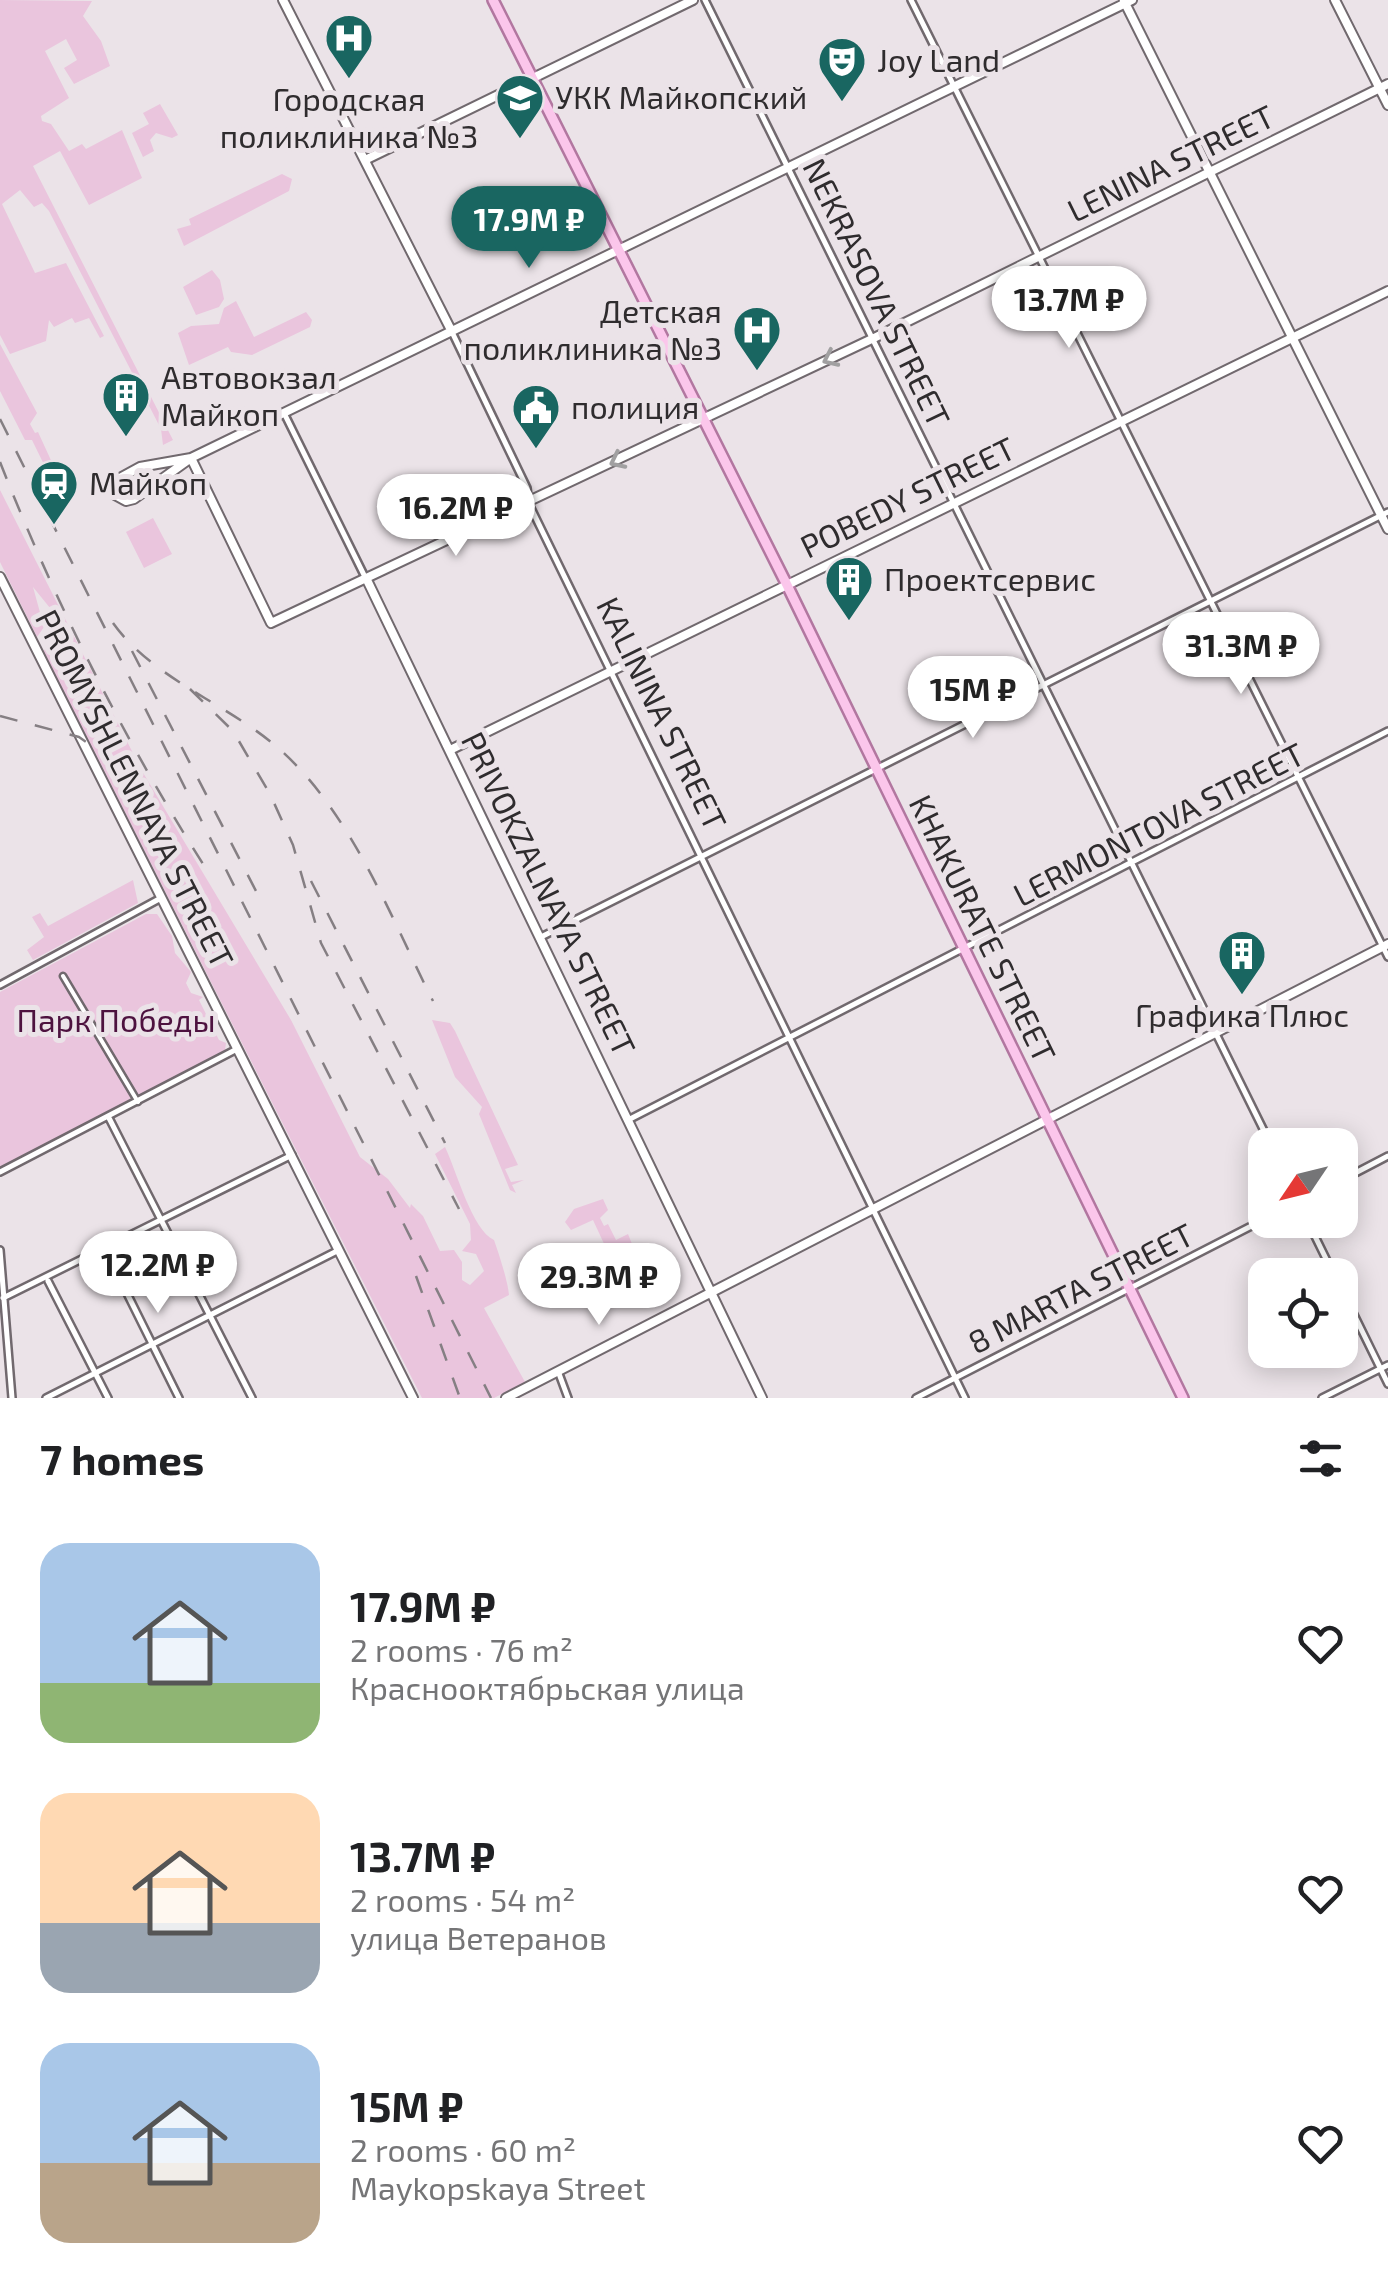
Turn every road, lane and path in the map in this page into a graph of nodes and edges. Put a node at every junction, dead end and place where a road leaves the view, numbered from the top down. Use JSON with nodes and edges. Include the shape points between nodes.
{"nodes":[{"id":1,"x":283,"y":0,"type":"edge"},
{"id":2,"x":493,"y":0,"type":"edge"},
{"id":3,"x":694,"y":0,"type":"edge"},
{"id":4,"x":705,"y":0,"type":"edge"},
{"id":5,"x":911,"y":0,"type":"edge"},
{"id":6,"x":1335,"y":0,"type":"edge"},
{"id":7,"x":1127,"y":1,"type":"edge"},
{"id":8,"x":532,"y":78,"type":"junction"},
{"id":9,"x":954,"y":86,"type":"junction"},
{"id":10,"x":1384,"y":86,"type":"edge"},
{"id":11,"x":1388,"y":104,"type":"edge"},
{"id":12,"x":367,"y":159,"type":"junction"},
{"id":13,"x":788,"y":166,"type":"junction"},
{"id":14,"x":1210,"y":173,"type":"junction"},
{"id":15,"x":619,"y":248,"type":"junction"},
{"id":16,"x":1041,"y":256,"type":"junction"},
{"id":17,"x":1388,"y":290,"type":"edge"},
{"id":18,"x":452,"y":330,"type":"junction"},
{"id":19,"x":874,"y":338,"type":"junction"},
{"id":20,"x":1292,"y":338,"type":"junction"},
{"id":21,"x":284,"y":413,"type":"junction"},
{"id":22,"x":704,"y":418,"type":"junction"},
{"id":23,"x":1123,"y":420,"type":"junction"},
{"id":24,"x":191,"y":458,"type":"junction"},
{"id":25,"x":142,"y":467,"type":"junction"},
{"id":26,"x":154,"y":487,"type":"junction"},
{"id":27,"x":529,"y":504,"type":"junction"},
{"id":28,"x":955,"y":504,"type":"junction"},
{"id":29,"x":1384,"y":514,"type":"edge"},
{"id":30,"x":1388,"y":529,"type":"edge"},
{"id":31,"x":0,"y":577,"type":"edge"},
{"id":32,"x":366,"y":580,"type":"junction"},
{"id":33,"x":787,"y":585,"type":"junction"},
{"id":34,"x":1214,"y":602,"type":"junction"},
{"id":35,"x":613,"y":671,"type":"junction"},
{"id":36,"x":1045,"y":686,"type":"junction"},
{"id":37,"x":1388,"y":731,"type":"edge"},
{"id":38,"x":450,"y":750,"type":"junction"},
{"id":39,"x":876,"y":768,"type":"junction"},
{"id":40,"x":1300,"y":778,"type":"junction"},
{"id":41,"x":703,"y":856,"type":"junction"},
{"id":42,"x":1133,"y":864,"type":"junction"},
{"id":43,"x":160,"y":898,"type":"junction"},
{"id":44,"x":541,"y":938,"type":"junction"},
{"id":45,"x":1386,"y":945,"type":"edge"},
{"id":46,"x":966,"y":950,"type":"junction"},
{"id":47,"x":1388,"y":956,"type":"edge"},
{"id":48,"x":63,"y":976,"type":"dead end"},
{"id":49,"x":0,"y":986,"type":"edge"},
{"id":50,"x":1216,"y":1033,"type":"junction"},
{"id":51,"x":791,"y":1038,"type":"junction"},
{"id":52,"x":238,"y":1049,"type":"junction"},
{"id":53,"x":138,"y":1102,"type":"junction"},
{"id":54,"x":109,"y":1118,"type":"junction"},
{"id":55,"x":1047,"y":1118,"type":"junction"},
{"id":56,"x":630,"y":1119,"type":"junction"},
{"id":57,"x":1262,"y":1128,"type":"edge"},
{"id":58,"x":292,"y":1155,"type":"junction"},
{"id":59,"x":1388,"y":1156,"type":"edge"},
{"id":60,"x":1358,"y":1171,"type":"edge"},
{"id":61,"x":0,"y":1172,"type":"edge"},
{"id":62,"x":874,"y":1207,"type":"junction"},
{"id":63,"x":162,"y":1218,"type":"junction"},
{"id":64,"x":1248,"y":1228,"type":"edge"},
{"id":65,"x":105,"y":1249,"type":"junction"},
{"id":66,"x":0,"y":1250,"type":"edge"},
{"id":67,"x":340,"y":1250,"type":"junction"},
{"id":68,"x":47,"y":1280,"type":"junction"},
{"id":69,"x":710,"y":1290,"type":"junction"},
{"id":70,"x":1130,"y":1290,"type":"junction"},
{"id":71,"x":3,"y":1298,"type":"junction"},
{"id":72,"x":210,"y":1313,"type":"junction"},
{"id":73,"x":1358,"y":1323,"type":"edge"},
{"id":74,"x":152,"y":1342,"type":"junction"},
{"id":75,"x":1388,"y":1364,"type":"edge"},
{"id":76,"x":1380,"y":1368,"type":"junction"},
{"id":77,"x":558,"y":1371,"type":"junction"},
{"id":78,"x":95,"y":1372,"type":"junction"},
{"id":79,"x":955,"y":1378,"type":"junction"},
{"id":80,"x":1388,"y":1384,"type":"edge"},
{"id":81,"x":12,"y":1398,"type":"edge"},
{"id":82,"x":46,"y":1398,"type":"edge"},
{"id":83,"x":108,"y":1398,"type":"edge"},
{"id":84,"x":179,"y":1398,"type":"edge"},
{"id":85,"x":252,"y":1398,"type":"edge"},
{"id":86,"x":413,"y":1398,"type":"edge"},
{"id":87,"x":506,"y":1398,"type":"edge"},
{"id":88,"x":568,"y":1398,"type":"edge"},
{"id":89,"x":762,"y":1398,"type":"edge"},
{"id":90,"x":916,"y":1398,"type":"edge"},
{"id":91,"x":965,"y":1398,"type":"edge"},
{"id":92,"x":1183,"y":1398,"type":"edge"},
{"id":93,"x":1322,"y":1398,"type":"edge"}],
"edges":[{"from":1,"to":12,"type":"street","name":"KALININA STREET"},
{"from":2,"to":8,"type":"main road","name":"KHAKURATE STREET"},
{"from":3,"to":8,"type":"street"},
{"from":4,"to":13,"type":"street","name":"NEKRASOVA STREET"},
{"from":5,"to":9,"type":"street"},
{"from":6,"to":10,"type":"street"},
{"from":7,"to":9,"type":"street"},
{"from":7,"to":14,"type":"street"},
{"from":8,"to":12,"type":"street"},
{"from":8,"to":15,"type":"main road","name":"KHAKURATE STREET"},
{"from":9,"to":13,"type":"street"},
{"from":9,"to":16,"type":"street"},
{"from":10,"to":11,"type":"street"},
{"from":10,"to":14,"type":"street","name":"LENINA STREET"},
{"from":12,"to":18,"type":"street","name":"KALININA STREET"},
{"from":13,"to":15,"type":"street"},
{"from":13,"to":19,"type":"street","name":"NEKRASOVA STREET"},
{"from":14,"to":16,"type":"street","name":"LENINA STREET"},
{"from":14,"to":20,"type":"street"},
{"from":15,"to":18,"type":"street"},
{"from":15,"to":22,"type":"main road","name":"KHAKURATE STREET"},
{"from":16,"to":19,"type":"street","name":"LENINA STREET"},
{"from":16,"to":23,"type":"street"},
{"from":17,"to":20,"type":"street","name":"POBEDY STREET"},
{"from":18,"to":21,"type":"street"},
{"from":18,"to":27,"type":"street","name":"KALININA STREET"},
{"from":19,"to":22,"type":"street","name":"LENINA STREET","one_way":true},
{"from":19,"to":28,"type":"street","name":"NEKRASOVA STREET"},
{"from":20,"to":23,"type":"street","name":"POBEDY STREET"},
{"from":20,"to":29,"type":"street"},
{"from":21,"to":24,"type":"street"},
{"from":21,"to":32,"type":"street","name":"PRIVOKZALNAYA STREET"},
{"from":22,"to":27,"type":"street","name":"LENINA STREET","one_way":true},
{"from":22,"to":33,"type":"main road","name":"KHAKURATE STREET"},
{"from":23,"to":28,"type":"street","name":"POBEDY STREET"},
{"from":23,"to":34,"type":"street"},
{"from":24,"to":25,"type":"street"},
{"from":24,"to":26,"type":"street"},
{"from":24,"to":32,"type":"street","name":"LENINA STREET","via":[[271,623]]},
{"from":25,"to":26,"type":"street","via":[[154,474]]},
{"from":25,"to":26,"type":"street","via":[[118,478],[115,495],[130,501]]},
{"from":27,"to":32,"type":"street","name":"LENINA STREET"},
{"from":27,"to":35,"type":"street","name":"KALININA STREET"},
{"from":28,"to":33,"type":"street","name":"POBEDY STREET"},
{"from":28,"to":36,"type":"street","name":"NEKRASOVA STREET"},
{"from":29,"to":30,"type":"street"},
{"from":29,"to":34,"type":"street"},
{"from":31,"to":43,"type":"street","name":"PROMYSHLENNAYA STREET"},
{"from":32,"to":38,"type":"street","name":"PRIVOKZALNAYA STREET"},
{"from":33,"to":35,"type":"street","name":"POBEDY STREET"},
{"from":33,"to":39,"type":"main road","name":"KHAKURATE STREET"},
{"from":34,"to":36,"type":"street"},
{"from":34,"to":40,"type":"street"},
{"from":35,"to":38,"type":"street","name":"POBEDY STREET"},
{"from":35,"to":41,"type":"street","name":"KALININA STREET"},
{"from":36,"to":39,"type":"street"},
{"from":36,"to":42,"type":"street","name":"NEKRASOVA STREET"},
{"from":37,"to":40,"type":"street","name":"LERMONTOVA STREET"},
{"from":38,"to":44,"type":"street","name":"PRIVOKZALNAYA STREET"},
{"from":39,"to":41,"type":"street"},
{"from":39,"to":46,"type":"main road","name":"KHAKURATE STREET"},
{"from":40,"to":42,"type":"street","name":"LERMONTOVA STREET"},
{"from":40,"to":45,"type":"street"},
{"from":41,"to":44,"type":"street"},
{"from":41,"to":51,"type":"street","name":"KALININA STREET"},
{"from":42,"to":46,"type":"street","name":"LERMONTOVA STREET"},
{"from":42,"to":50,"type":"street","name":"NEKRASOVA STREET"},
{"from":43,"to":49,"type":"street"},
{"from":43,"to":52,"type":"street","name":"PROMYSHLENNAYA STREET"},
{"from":44,"to":56,"type":"street","name":"PRIVOKZALNAYA STREET"},
{"from":45,"to":47,"type":"street"},
{"from":45,"to":50,"type":"street"},
{"from":46,"to":51,"type":"street","name":"LERMONTOVA STREET"},
{"from":46,"to":55,"type":"main road","name":"KHAKURATE STREET"},
{"from":48,"to":53,"type":"street"},
{"from":50,"to":55,"type":"street"},
{"from":50,"to":57,"type":"street","name":"NEKRASOVA STREET"},
{"from":51,"to":56,"type":"street","name":"LERMONTOVA STREET"},
{"from":51,"to":62,"type":"street","name":"KALININA STREET"},
{"from":52,"to":53,"type":"street"},
{"from":52,"to":58,"type":"street","name":"PROMYSHLENNAYA STREET"},
{"from":53,"to":54,"type":"street"},
{"from":54,"to":61,"type":"street"},
{"from":54,"to":63,"type":"street"},
{"from":55,"to":62,"type":"street"},
{"from":55,"to":70,"type":"main road","name":"KHAKURATE STREET"},
{"from":56,"to":69,"type":"street","name":"PRIVOKZALNAYA STREET"},
{"from":58,"to":63,"type":"street"},
{"from":58,"to":67,"type":"street","name":"PROMYSHLENNAYA STREET"},
{"from":59,"to":60,"type":"street"},
{"from":62,"to":69,"type":"street"},
{"from":62,"to":79,"type":"street","name":"KALININA STREET"},
{"from":63,"to":65,"type":"street"},
{"from":63,"to":72,"type":"street"},
{"from":64,"to":70,"type":"street","name":"8 MARTA STREET"},
{"from":65,"to":68,"type":"street"},
{"from":65,"to":74,"type":"street"},
{"from":66,"to":71,"type":"street"},
{"from":67,"to":72,"type":"street"},
{"from":67,"to":86,"type":"street","name":"PROMYSHLENNAYA STREET"},
{"from":68,"to":71,"type":"street"},
{"from":68,"to":78,"type":"street"},
{"from":69,"to":77,"type":"street"},
{"from":69,"to":89,"type":"street","name":"PRIVOKZALNAYA STREET"},
{"from":70,"to":79,"type":"street","name":"8 MARTA STREET"},
{"from":70,"to":92,"type":"main road","name":"KHAKURATE STREET"},
{"from":71,"to":81,"type":"street"},
{"from":72,"to":74,"type":"street"},
{"from":72,"to":85,"type":"street"},
{"from":73,"to":76,"type":"street"},
{"from":74,"to":78,"type":"street"},
{"from":74,"to":84,"type":"street"},
{"from":75,"to":76,"type":"street"},
{"from":76,"to":80,"type":"street"},
{"from":76,"to":93,"type":"street"},
{"from":77,"to":87,"type":"street"},
{"from":77,"to":88,"type":"street"},
{"from":78,"to":82,"type":"street"},
{"from":78,"to":83,"type":"street"},
{"from":79,"to":90,"type":"street","name":"8 MARTA STREET"},
{"from":79,"to":91,"type":"street","name":"KALININA STREET"}]}
